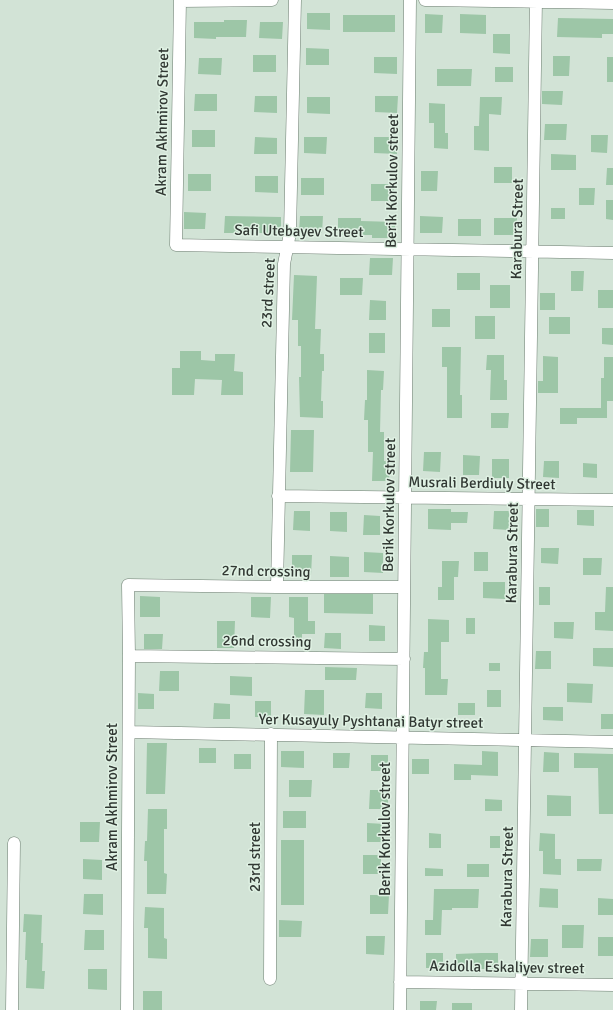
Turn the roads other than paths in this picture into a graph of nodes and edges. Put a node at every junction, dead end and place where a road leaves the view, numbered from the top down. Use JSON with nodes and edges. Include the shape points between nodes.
{"nodes":[{"id":1,"x":272,"y":0,"type":"edge"},
{"id":2,"x":295,"y":0,"type":"edge"},
{"id":3,"x":410,"y":0,"type":"edge"},
{"id":4,"x":425,"y":0,"type":"edge"},
{"id":5,"x":180,"y":1,"type":"edge"},
{"id":6,"x":536,"y":1,"type":"edge"},
{"id":7,"x":613,"y":3,"type":"edge"},
{"id":8,"x":176,"y":245,"type":"joint"},
{"id":9,"x":288,"y":247,"type":"junction"},
{"id":10,"x":408,"y":250,"type":"junction"},
{"id":11,"x":533,"y":252,"type":"junction"},
{"id":12,"x":613,"y":253,"type":"edge"},
{"id":13,"x":278,"y":496,"type":"junction"},
{"id":14,"x":405,"y":498,"type":"junction"},
{"id":15,"x":529,"y":499,"type":"junction"},
{"id":16,"x":613,"y":500,"type":"edge"},
{"id":17,"x":128,"y":585,"type":"joint"},
{"id":18,"x":277,"y":587,"type":"junction"},
{"id":19,"x":404,"y":587,"type":"junction"},
{"id":20,"x":129,"y":656,"type":"junction"},
{"id":21,"x":404,"y":659,"type":"junction"},
{"id":22,"x":129,"y":732,"type":"junction"},
{"id":23,"x":271,"y":734,"type":"junction"},
{"id":24,"x":402,"y":737,"type":"junction"},
{"id":25,"x":525,"y":741,"type":"junction"},
{"id":26,"x":613,"y":742,"type":"edge"},
{"id":27,"x":14,"y":843,"type":"dead end"},
{"id":28,"x":270,"y":979,"type":"dead end"},
{"id":29,"x":400,"y":982,"type":"junction"},
{"id":30,"x":522,"y":983,"type":"junction"},
{"id":31,"x":613,"y":985,"type":"edge"},
{"id":32,"x":12,"y":1010,"type":"edge"},
{"id":33,"x":127,"y":1010,"type":"edge"},
{"id":34,"x":400,"y":1010,"type":"edge"},
{"id":35,"x":521,"y":1010,"type":"edge"}],
"edges":[{"from":1,"to":5,"type":"street"},
{"from":2,"to":9,"type":"street","name":"23rd street"},
{"from":3,"to":10,"type":"street","name":"Berik Korkulov street"},
{"from":4,"to":6,"type":"street"},
{"from":5,"to":8,"type":"street","name":"Akram Akhmirov Street"},
{"from":6,"to":7,"type":"street"},
{"from":6,"to":11,"type":"street","name":"Karabura Street"},
{"from":8,"to":9,"type":"street","name":"Safi Utebayev Street"},
{"from":9,"to":10,"type":"street","name":"Safi Utebayev Street"},
{"from":9,"to":13,"type":"street","name":"23rd street","via":[[284,264]]},
{"from":10,"to":11,"type":"street","name":"Safi Utebayev Street"},
{"from":10,"to":14,"type":"street","name":"Berik Korkulov street"},
{"from":11,"to":12,"type":"street","name":"Safi Utebayev Street"},
{"from":11,"to":15,"type":"street","name":"Karabura Street"},
{"from":13,"to":14,"type":"street","name":"Musrali Berdiuly Street"},
{"from":13,"to":18,"type":"street","name":"23rd street"},
{"from":14,"to":15,"type":"street","name":"Musrali Berdiuly Street"},
{"from":14,"to":19,"type":"street","name":"Berik Korkulov street"},
{"from":15,"to":16,"type":"street","name":"Musrali Berdiuly Street"},
{"from":15,"to":25,"type":"street","name":"Karabura Street"},
{"from":17,"to":18,"type":"street","name":"27nd crossing"},
{"from":17,"to":20,"type":"street","name":"Akram Akhmirov Street"},
{"from":18,"to":19,"type":"street","name":"27nd crossing"},
{"from":19,"to":21,"type":"street","name":"Berik Korkulov street"},
{"from":20,"to":21,"type":"street","name":"26nd crossing"},
{"from":20,"to":22,"type":"street","name":"Akram Akhmirov Street"},
{"from":21,"to":24,"type":"street","name":"Berik Korkulov street"},
{"from":22,"to":23,"type":"street","name":"Yer Kusayuly Pyshtanai Batyr street"},
{"from":22,"to":33,"type":"street","name":"Akram Akhmirov Street"},
{"from":23,"to":24,"type":"street","name":"Yer Kusayuly Pyshtanai Batyr street"},
{"from":23,"to":28,"type":"street","name":"23rd street"},
{"from":24,"to":25,"type":"street","name":"Yer Kusayuly Pyshtanai Batyr street"},
{"from":24,"to":29,"type":"street","name":"Berik Korkulov street"},
{"from":25,"to":26,"type":"street","name":"Yer Kusayuly Pyshtanai Batyr street"},
{"from":25,"to":30,"type":"street","name":"Karabura Street"},
{"from":27,"to":32,"type":"street"},
{"from":29,"to":30,"type":"street","name":"Azidolla Eskaliyev street"},
{"from":29,"to":34,"type":"street","name":"Berik Korkulov street"},
{"from":30,"to":31,"type":"street","name":"Azidolla Eskaliyev street"},
{"from":30,"to":35,"type":"street","name":"Karabura Street"}]}
